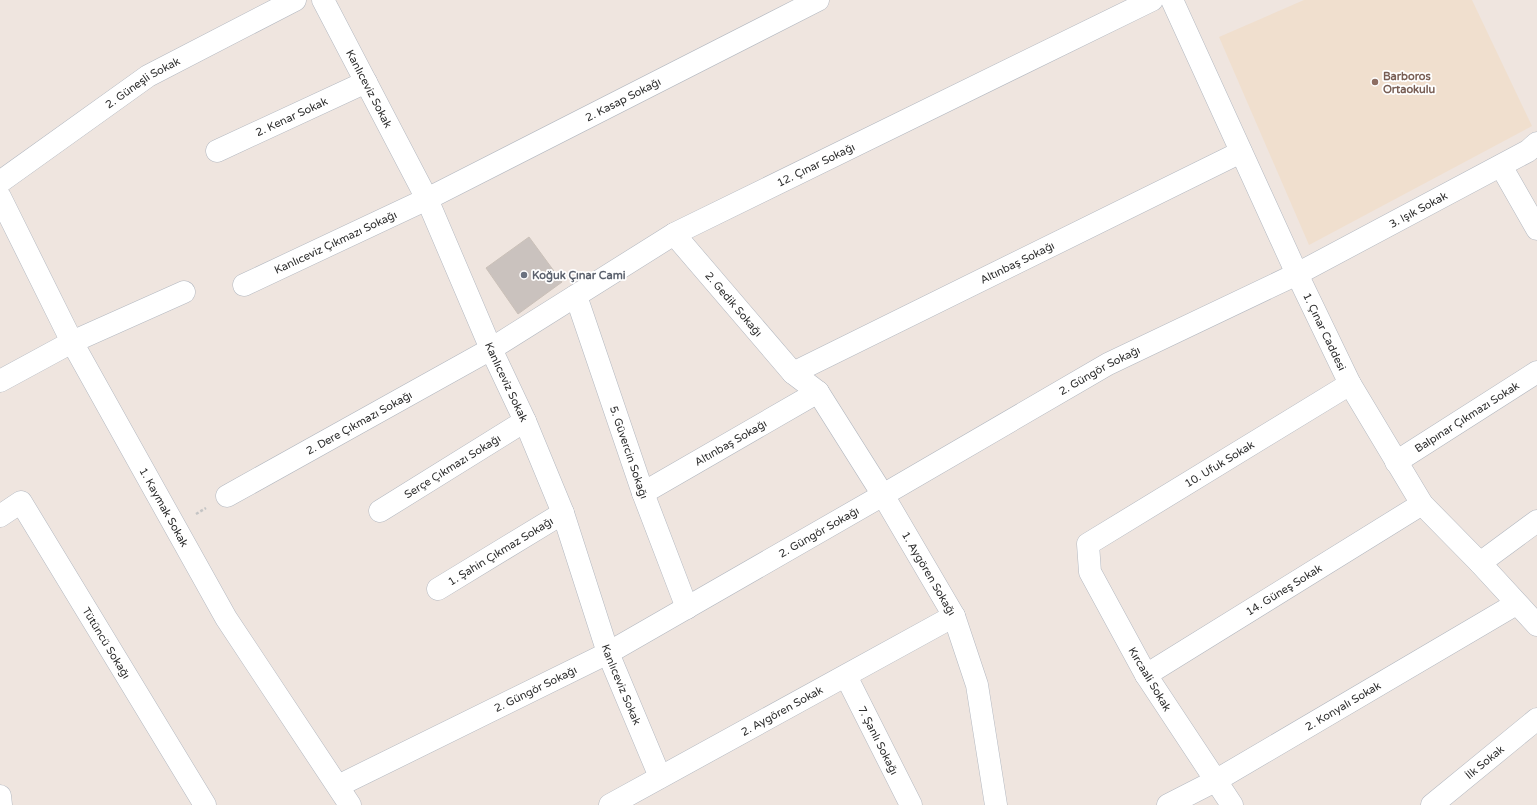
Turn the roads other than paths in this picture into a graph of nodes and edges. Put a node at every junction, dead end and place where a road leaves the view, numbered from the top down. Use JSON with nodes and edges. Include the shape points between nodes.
{"nodes":[{"id":1,"x":295,"y":0,"type":"edge"},
{"id":2,"x":323,"y":0,"type":"edge"},
{"id":3,"x":1152,"y":0,"type":"edge"},
{"id":4,"x":1172,"y":0,"type":"edge"},
{"id":5,"x":811,"y":2,"type":"edge"},
{"id":6,"x":366,"y":82,"type":"junction"},
{"id":7,"x":1537,"y":143,"type":"edge"},
{"id":8,"x":217,"y":152,"type":"dead end"},
{"id":9,"x":1241,"y":152,"type":"junction"},
{"id":10,"x":1501,"y":166,"type":"junction"},
{"id":11,"x":0,"y":182,"type":"edge"},
{"id":12,"x":0,"y":197,"type":"edge"},
{"id":13,"x":427,"y":199,"type":"junction"},
{"id":14,"x":1537,"y":229,"type":"edge"},
{"id":15,"x":674,"y":234,"type":"junction"},
{"id":16,"x":1297,"y":274,"type":"junction"},
{"id":17,"x":244,"y":285,"type":"dead end"},
{"id":18,"x":184,"y":292,"type":"dead end"},
{"id":19,"x":576,"y":296,"type":"junction"},
{"id":20,"x":72,"y":342,"type":"junction"},
{"id":21,"x":491,"y":349,"type":"junction"},
{"id":22,"x":1537,"y":372,"type":"edge"},
{"id":23,"x":793,"y":373,"type":"junction"},
{"id":24,"x":0,"y":381,"type":"edge"},
{"id":25,"x":1350,"y":384,"type":"junction"},
{"id":26,"x":818,"y":392,"type":"junction"},
{"id":27,"x":525,"y":421,"type":"junction"},
{"id":28,"x":1396,"y":462,"type":"junction"},
{"id":29,"x":643,"y":493,"type":"junction"},
{"id":30,"x":883,"y":495,"type":"junction"},
{"id":31,"x":227,"y":496,"type":"road end"},
{"id":32,"x":1422,"y":504,"type":"junction"},
{"id":33,"x":380,"y":511,"type":"dead end"},
{"id":34,"x":563,"y":513,"type":"junction"},
{"id":35,"x":0,"y":516,"type":"edge"},
{"id":36,"x":1537,"y":521,"type":"edge"},
{"id":37,"x":1088,"y":544,"type":"joint"},
{"id":38,"x":1480,"y":563,"type":"junction"},
{"id":39,"x":438,"y":589,"type":"dead end"},
{"id":40,"x":1516,"y":604,"type":"junction"},
{"id":41,"x":687,"y":608,"type":"junction"},
{"id":42,"x":954,"y":616,"type":"junction"},
{"id":43,"x":1537,"y":625,"type":"edge"},
{"id":44,"x":608,"y":653,"type":"junction"},
{"id":45,"x":1146,"y":675,"type":"junction"},
{"id":46,"x":846,"y":676,"type":"junction"},
{"id":47,"x":1537,"y":719,"type":"edge"},
{"id":48,"x":660,"y":777,"type":"junction"},
{"id":49,"x":1215,"y":782,"type":"junction"},
{"id":50,"x":338,"y":786,"type":"junction"},
{"id":51,"x":0,"y":796,"type":"edge"},
{"id":52,"x":643,"y":797,"type":"edge"},
{"id":53,"x":1,"y":805,"type":"edge"},
{"id":54,"x":205,"y":805,"type":"edge"},
{"id":55,"x":350,"y":805,"type":"edge"},
{"id":56,"x":610,"y":805,"type":"edge"},
{"id":57,"x":911,"y":805,"type":"edge"},
{"id":58,"x":996,"y":805,"type":"edge"},
{"id":59,"x":1168,"y":805,"type":"edge"},
{"id":60,"x":1232,"y":805,"type":"edge"},
{"id":61,"x":1432,"y":805,"type":"edge"}],
"edges":[{"from":1,"to":11,"type":"street","name":"2. Güneşli Sokak","via":[[148,76]]},
{"from":2,"to":6,"type":"street","name":"Kanlıceviz Sokak"},
{"from":3,"to":15,"type":"street","name":"12. Çınar Sokağı"},
{"from":4,"to":9,"type":"street","name":"1. Çınar Caddesi"},
{"from":5,"to":13,"type":"street","name":"2. Kasap Sokağı"},
{"from":6,"to":8,"type":"street","name":"2. Kenar Sokak"},
{"from":6,"to":13,"type":"street","name":"Kanlıceviz Sokak"},
{"from":7,"to":10,"type":"street","name":"3. Işık Sokak"},
{"from":9,"to":16,"type":"street","name":"1. Çınar Caddesi"},
{"from":9,"to":23,"type":"street","name":"Altınbaş Sokağı"},
{"from":10,"to":14,"type":"street"},
{"from":10,"to":16,"type":"street","name":"3. Işık Sokak"},
{"from":12,"to":20,"type":"street","name":"1. Kaymak Sokak"},
{"from":13,"to":17,"type":"street","name":"Kanlıceviz Çıkmazı Sokağı"},
{"from":13,"to":21,"type":"street","name":"Kanlıceviz Sokak"},
{"from":15,"to":19,"type":"street","name":"12. Çınar Sokağı"},
{"from":15,"to":23,"type":"street","name":"2. Gedik Sokağı"},
{"from":16,"to":25,"type":"street","name":"1. Çınar Caddesi"},
{"from":16,"to":30,"type":"street","name":"2. Güngör Sokağı","via":[[1108,364]]},
{"from":18,"to":20,"type":"street"},
{"from":19,"to":21,"type":"street","name":"12. Çınar Sokağı"},
{"from":19,"to":29,"type":"street","name":"5. Güvercin Sokağı"},
{"from":20,"to":24,"type":"street"},
{"from":20,"to":50,"type":"street","name":"1. Kaymak Sokak","via":[[226,618]]},
{"from":21,"to":27,"type":"street","name":"Kanlıceviz Sokak"},
{"from":21,"to":31,"type":"street","name":"2. Dere Çıkmazı Sokağı"},
{"from":22,"to":28,"type":"street","name":"Balpınar Çıkmazı Sokak"},
{"from":23,"to":26,"type":"street","name":"1. Aygören Sokağı"},
{"from":25,"to":28,"type":"street","name":"1. Çınar Caddesi"},
{"from":25,"to":37,"type":"street","name":"10. Ufuk Sokak"},
{"from":26,"to":29,"type":"street","name":"Altınbaş Sokağı"},
{"from":26,"to":30,"type":"street","name":"1. Aygören Sokağı"},
{"from":27,"to":33,"type":"street","name":"Serçe Çıkmazı Sokağı"},
{"from":27,"to":34,"type":"street","name":"Kanlıceviz Sokak"},
{"from":28,"to":32,"type":"street","name":"1. Çınar Caddesi"},
{"from":29,"to":41,"type":"street","name":"5. Güvercin Sokağı"},
{"from":30,"to":41,"type":"street","name":"2. Güngör Sokağı"},
{"from":30,"to":42,"type":"street","name":"1. Aygören Sokağı"},
{"from":32,"to":38,"type":"street","name":"1. Çınar Caddesi"},
{"from":32,"to":45,"type":"street","name":"14. Güneş Sokak"},
{"from":34,"to":39,"type":"street","name":"1. Şahin Çıkmaz Sokağı"},
{"from":34,"to":44,"type":"street","name":"Kanlıceviz Sokak"},
{"from":35,"to":54,"type":"street","name":"Tütüncü Sokağı","via":[[21,502]]},
{"from":36,"to":38,"type":"street"},
{"from":37,"to":45,"type":"street","name":"Kırcaali Sokak","via":[[1090,572]]},
{"from":38,"to":40,"type":"street","name":"1. Çınar Caddesi"},
{"from":40,"to":43,"type":"street","name":"1. Çınar Caddesi"},
{"from":40,"to":49,"type":"street","name":"2. Konyalı Sokak"},
{"from":41,"to":44,"type":"street","name":"2. Güngör Sokağı"},
{"from":42,"to":46,"type":"street","name":"2. Aygören Sokak"},
{"from":42,"to":58,"type":"street","name":"1. Aygören Sokağı","via":[[977,685]]},
{"from":44,"to":48,"type":"street","name":"Kanlıceviz Sokak"},
{"from":44,"to":50,"type":"street","name":"2. Güngör Sokağı"},
{"from":45,"to":49,"type":"street","name":"Kırcaali Sokak"},
{"from":46,"to":48,"type":"street","name":"2. Aygören Sokak"},
{"from":46,"to":57,"type":"street","name":"7. Şanlı Sokağı"},
{"from":47,"to":61,"type":"street","name":"İlk Sokak"},
{"from":48,"to":52,"type":"street","name":"2. Aygören Sokak"},
{"from":49,"to":59,"type":"street","name":"2. Konyalı Sokak"},
{"from":49,"to":60,"type":"street","name":"Kırcaali Sokak"},
{"from":50,"to":55,"type":"street","name":"1. Kaymak Sokak"},
{"from":51,"to":53,"type":"street"},
{"from":52,"to":56,"type":"street","name":"2. Aygören Sokak"}]}
